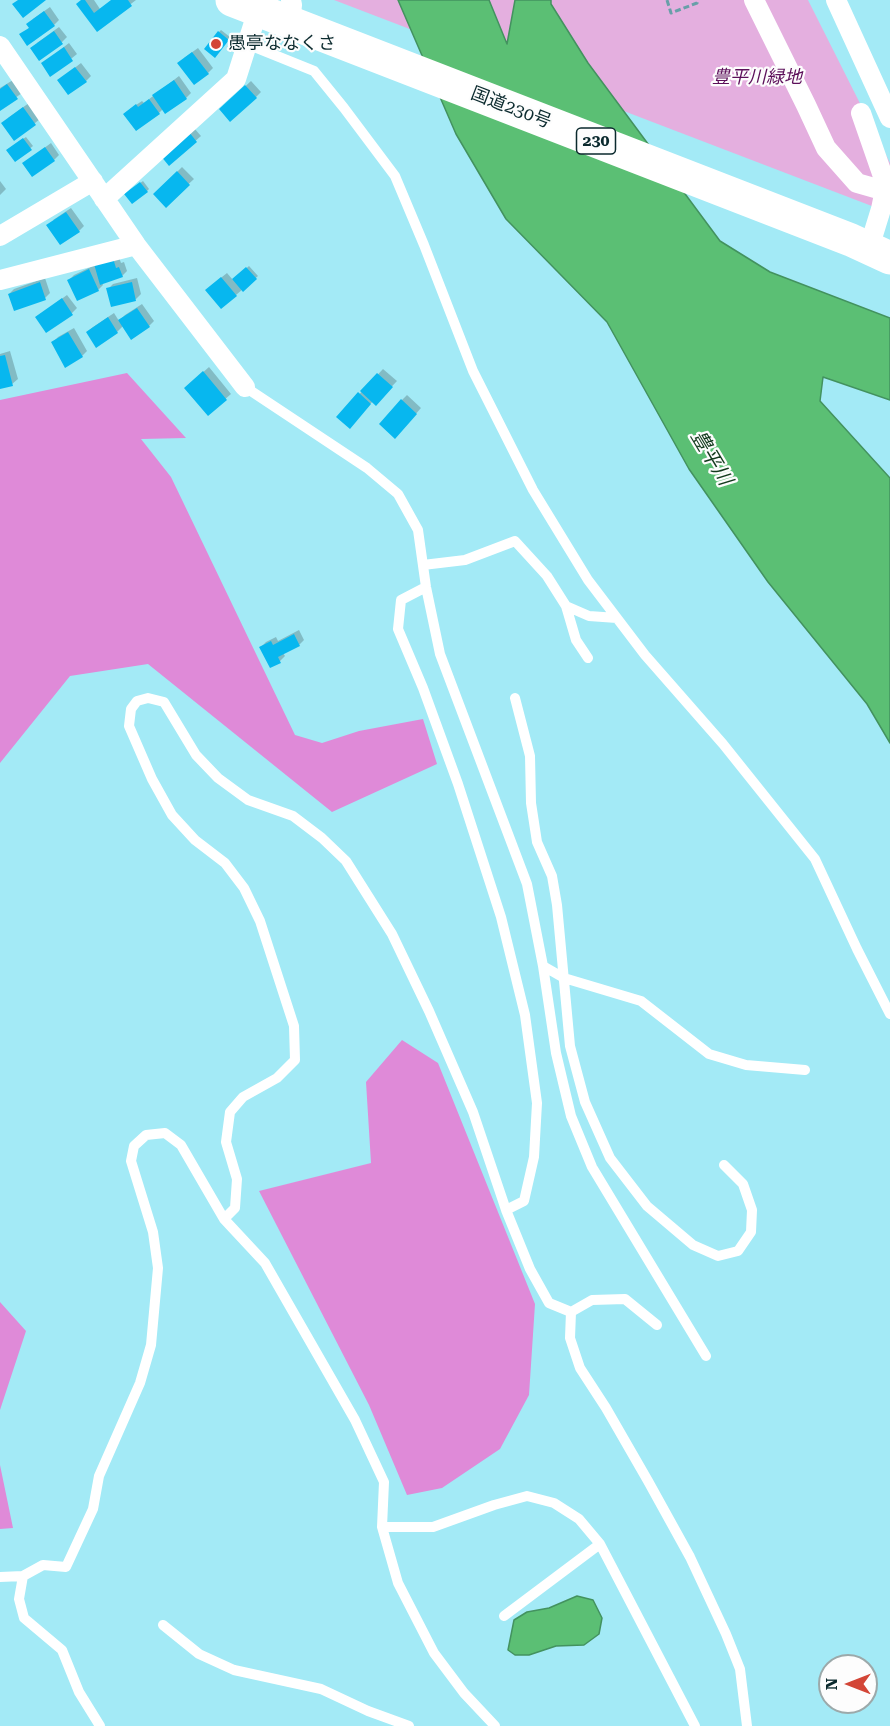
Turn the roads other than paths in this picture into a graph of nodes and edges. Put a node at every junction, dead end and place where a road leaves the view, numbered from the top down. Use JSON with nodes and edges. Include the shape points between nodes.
{"nodes":[{"id":1,"x":754,"y":0,"type":"edge"},
{"id":2,"x":836,"y":0,"type":"edge"},
{"id":3,"x":270,"y":7,"type":"edge"},
{"id":4,"x":247,"y":44,"type":"junction"},
{"id":5,"x":0,"y":46,"type":"edge"},
{"id":6,"x":861,"y":113,"type":"dead end"},
{"id":7,"x":890,"y":118,"type":"edge"},
{"id":8,"x":93,"y":182,"type":"junction"},
{"id":9,"x":885,"y":191,"type":"junction"},
{"id":10,"x":104,"y":199,"type":"junction"},
{"id":11,"x":0,"y":236,"type":"edge"},
{"id":12,"x":136,"y":245,"type":"junction"},
{"id":13,"x":870,"y":249,"type":"edge"},
{"id":14,"x":0,"y":280,"type":"edge"},
{"id":15,"x":245,"y":387,"type":"joint"},
{"id":16,"x":423,"y":565,"type":"junction"},
{"id":17,"x":426,"y":587,"type":"junction"},
{"id":18,"x":566,"y":606,"type":"junction"},
{"id":19,"x":617,"y":618,"type":"junction"},
{"id":20,"x":588,"y":658,"type":"dead end"},
{"id":21,"x":515,"y":698,"type":"dead end"},
{"id":22,"x":543,"y":966,"type":"junction"},
{"id":23,"x":564,"y":978,"type":"junction"},
{"id":24,"x":890,"y":1014,"type":"edge"},
{"id":25,"x":805,"y":1070,"type":"dead end"},
{"id":26,"x":724,"y":1165,"type":"dead end"},
{"id":27,"x":506,"y":1210,"type":"junction"},
{"id":28,"x":224,"y":1219,"type":"junction"},
{"id":29,"x":571,"y":1312,"type":"junction"},
{"id":30,"x":657,"y":1325,"type":"dead end"},
{"id":31,"x":705,"y":1356,"type":"dead end"},
{"id":32,"x":382,"y":1527,"type":"junction"},
{"id":33,"x":600,"y":1544,"type":"junction"},
{"id":34,"x":23,"y":1576,"type":"junction"},
{"id":35,"x":0,"y":1577,"type":"edge"},
{"id":36,"x":504,"y":1616,"type":"dead end"},
{"id":37,"x":163,"y":1625,"type":"dead end"},
{"id":38,"x":100,"y":1726,"type":"edge"},
{"id":39,"x":410,"y":1726,"type":"edge"},
{"id":40,"x":495,"y":1726,"type":"edge"},
{"id":41,"x":695,"y":1726,"type":"edge"},
{"id":42,"x":747,"y":1726,"type":"edge"}],
"edges":[{"from":1,"to":9,"type":"street","via":[[826,148],[856,183]]},
{"from":2,"to":7,"type":"street"},
{"from":3,"to":4,"type":"street"},
{"from":3,"to":13,"type":"highway","name":"国道230号","number":"230","via":[[341,42]]},
{"from":4,"to":10,"type":"street","via":[[236,79]]},
{"from":4,"to":19,"type":"lane","via":[[314,71],[395,176],[473,371],[533,490],[588,580]]},
{"from":5,"to":8,"type":"street"},
{"from":6,"to":9,"type":"street"},
{"from":8,"to":10,"type":"street"},
{"from":8,"to":11,"type":"street"},
{"from":9,"to":13,"type":"street"},
{"from":10,"to":12,"type":"street"},
{"from":12,"to":14,"type":"street"},
{"from":12,"to":15,"type":"street"},
{"from":15,"to":16,"type":"lane","via":[[367,468],[398,494],[418,530]]},
{"from":16,"to":17,"type":"lane"},
{"from":16,"to":18,"type":"lane","via":[[465,560],[515,541],[547,576]]},
{"from":17,"to":22,"type":"lane","via":[[440,654],[526,884]]},
{"from":17,"to":27,"type":"lane","via":[[401,600],[398,629],[458,784],[501,917],[527,1026],[537,1103],[534,1157],[524,1201]]},
{"from":18,"to":19,"type":"lane","via":[[589,616]]},
{"from":18,"to":20,"type":"lane","via":[[576,640]]},
{"from":19,"to":24,"type":"lane","via":[[815,859]]},
{"from":21,"to":23,"type":"lane","via":[[530,756],[537,842],[556,895]]},
{"from":22,"to":23,"type":"lane"},
{"from":22,"to":31,"type":"lane","via":[[558,1063],[571,1116],[592,1167]]},
{"from":23,"to":25,"type":"lane","via":[[641,1001],[709,1054],[746,1065]]},
{"from":23,"to":26,"type":"lane","via":[[570,1046],[585,1102],[610,1158],[647,1206],[693,1245],[718,1256],[738,1251],[751,1232],[752,1210],[743,1184]]},
{"from":27,"to":28,"type":"lane","via":[[473,1112],[429,1011],[392,934],[346,861],[293,816],[248,800],[218,778],[196,754],[164,702],[148,698],[137,701],[131,709],[129,726],[152,779],[172,815],[195,840],[225,863],[244,888],[260,921],[294,1026],[295,1060],[277,1078],[243,1097],[230,1112],[226,1142],[237,1179],[235,1208]]},
{"from":27,"to":29,"type":"lane","via":[[549,1303]]},
{"from":28,"to":32,"type":"lane","via":[[266,1263],[355,1420],[384,1482]]},
{"from":28,"to":34,"type":"lane","via":[[181,1145],[165,1133],[146,1135],[134,1146],[131,1161],[153,1232],[158,1268],[151,1345],[140,1383],[99,1476],[93,1509],[66,1567],[43,1565]]},
{"from":29,"to":30,"type":"lane","via":[[592,1300],[625,1299]]},
{"from":29,"to":42,"type":"lane","via":[[570,1338],[580,1368],[654,1491],[726,1634],[740,1669]]},
{"from":32,"to":33,"type":"lane","via":[[433,1527],[527,1496],[554,1503],[579,1519]]},
{"from":32,"to":40,"type":"lane","via":[[398,1583],[434,1653]]},
{"from":33,"to":36,"type":"lane"},
{"from":33,"to":41,"type":"lane"},
{"from":34,"to":35,"type":"lane"},
{"from":34,"to":38,"type":"lane","via":[[19,1599],[24,1618],[62,1650],[79,1692]]},
{"from":37,"to":39,"type":"lane","via":[[199,1654],[234,1670],[321,1689]]}]}
